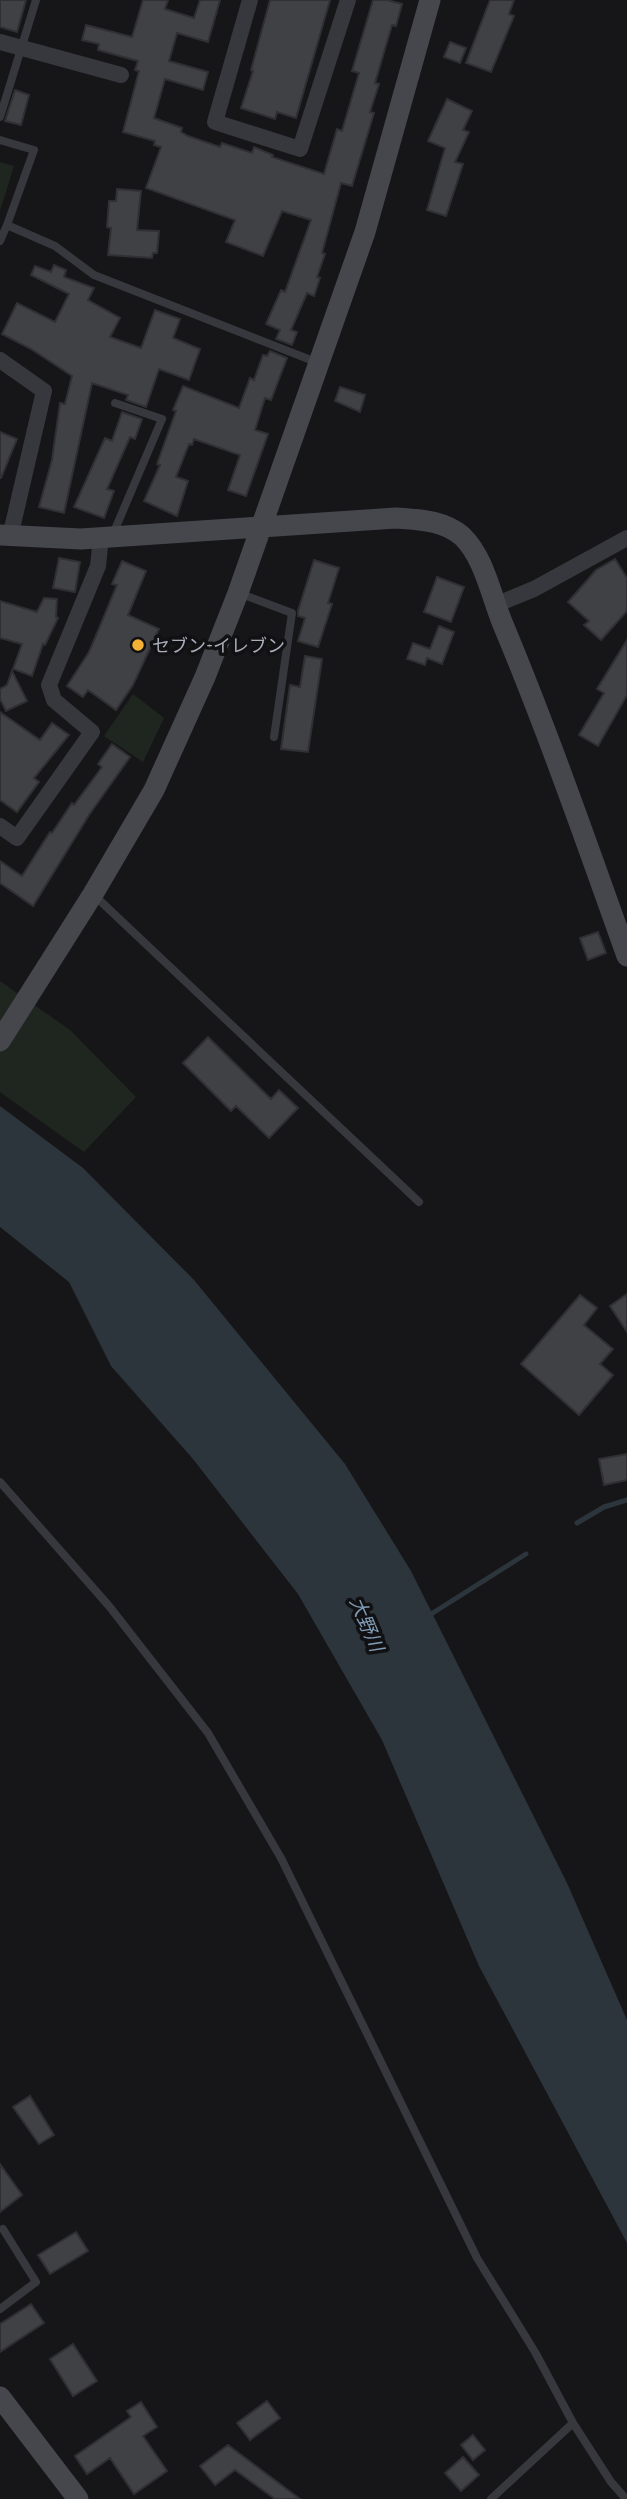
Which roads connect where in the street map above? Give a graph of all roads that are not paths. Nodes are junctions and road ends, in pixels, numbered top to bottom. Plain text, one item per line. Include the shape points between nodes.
1 (36, 0) edge
2 (250, 0) edge
3 (348, 0) edge
4 (430, 0) edge
5 (0, 41) edge
6 (21, 47) junction
7 (121, 75) dead end
8 (0, 117) edge
9 (0, 140) edge
10 (7, 225) junction
11 (0, 242) edge
12 (0, 360) edge
13 (319, 363) junction
14 (115, 402) dead end
15 (260, 528) junction
16 (5, 536) edge
17 (106, 537) junction
18 (627, 538) edge
19 (238, 593) junction
20 (495, 605) junction
21 (274, 737) dead end
22 (0, 826) edge
23 (93, 894) junction
24 (627, 956) edge
25 (0, 1041) edge
26 (419, 1202) dead end
27 (0, 1482) edge
28 (3, 2230) dead end
29 (0, 2309) edge
30 (0, 2396) edge
31 (573, 2423) junction
32 (78, 2499) edge
33 (491, 2499) edge
34 (626, 2499) edge

1 - 6 lane
2 - 3 street via 215,122 300,149
4 - 13 street via 365,232
5 - 6 street
6 - 7 street
6 - 8 lane
9 - 10 lane via 34,150
10 - 11 lane
10 - 13 lane via 55,246 94,275
12 - 16 street via 44,391
13 - 15 street
14 - 17 lane via 162,419
15 - 17 street
15 - 19 street
15 - 20 street via 397,518 431,521 449,527 472,548
16 - 17 street
17 - 22 street via 49,685 54,701 92,732 17,838
18 - 20 street
19 - 21 lane via 292,613
19 - 23 street via 183,730
20 - 24 street via 534,698
23 - 25 street
23 - 26 lane
27 - 31 lane via 109,1606 208,1733 281,1858 477,2258
28 - 29 lane via 36,2282
30 - 32 street
31 - 33 lane
31 - 34 lane

